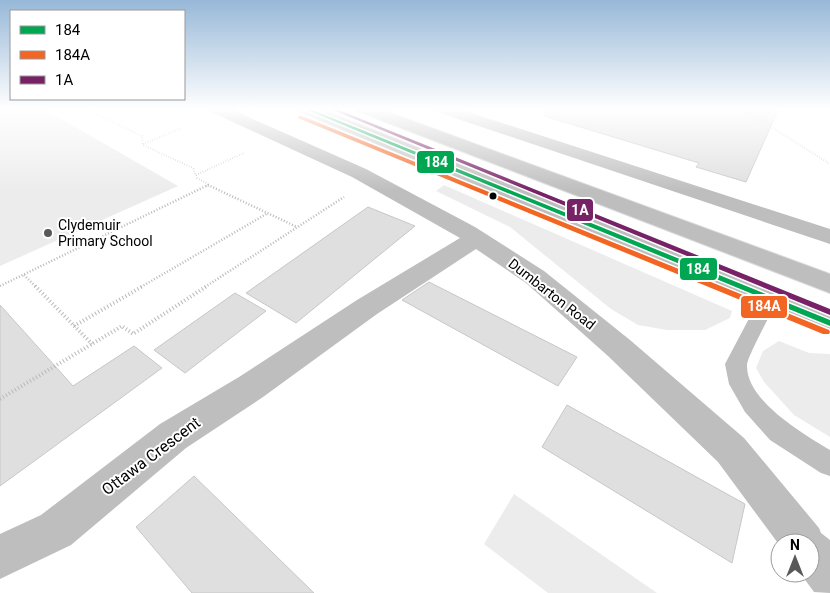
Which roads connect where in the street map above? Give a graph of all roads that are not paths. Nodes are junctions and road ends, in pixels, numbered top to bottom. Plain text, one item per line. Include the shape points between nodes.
1 (276, 136) edge
2 (371, 136) edge
3 (436, 136) edge
4 (523, 136) edge
5 (478, 238) junction
6 (830, 238) edge
7 (830, 284) edge
8 (769, 299) junction
9 (830, 323) edge
10 (830, 464) edge
11 (796, 533) edge
12 (0, 557) edge
13 (820, 563) edge
14 (830, 576) edge

1 - 5 street, Dumbarton Road via 372,179
2 - 8 street
3 - 7 street
4 - 6 street
5 - 11 street, Dumbarton Road via 535,277 731,450
5 - 12 street, Ottawa Crescent via 367,306 251,387 173,436 56,530
8 - 9 street
8 - 10 lane via 736,364 740,384 753,405 779,432
13 - 14 street

